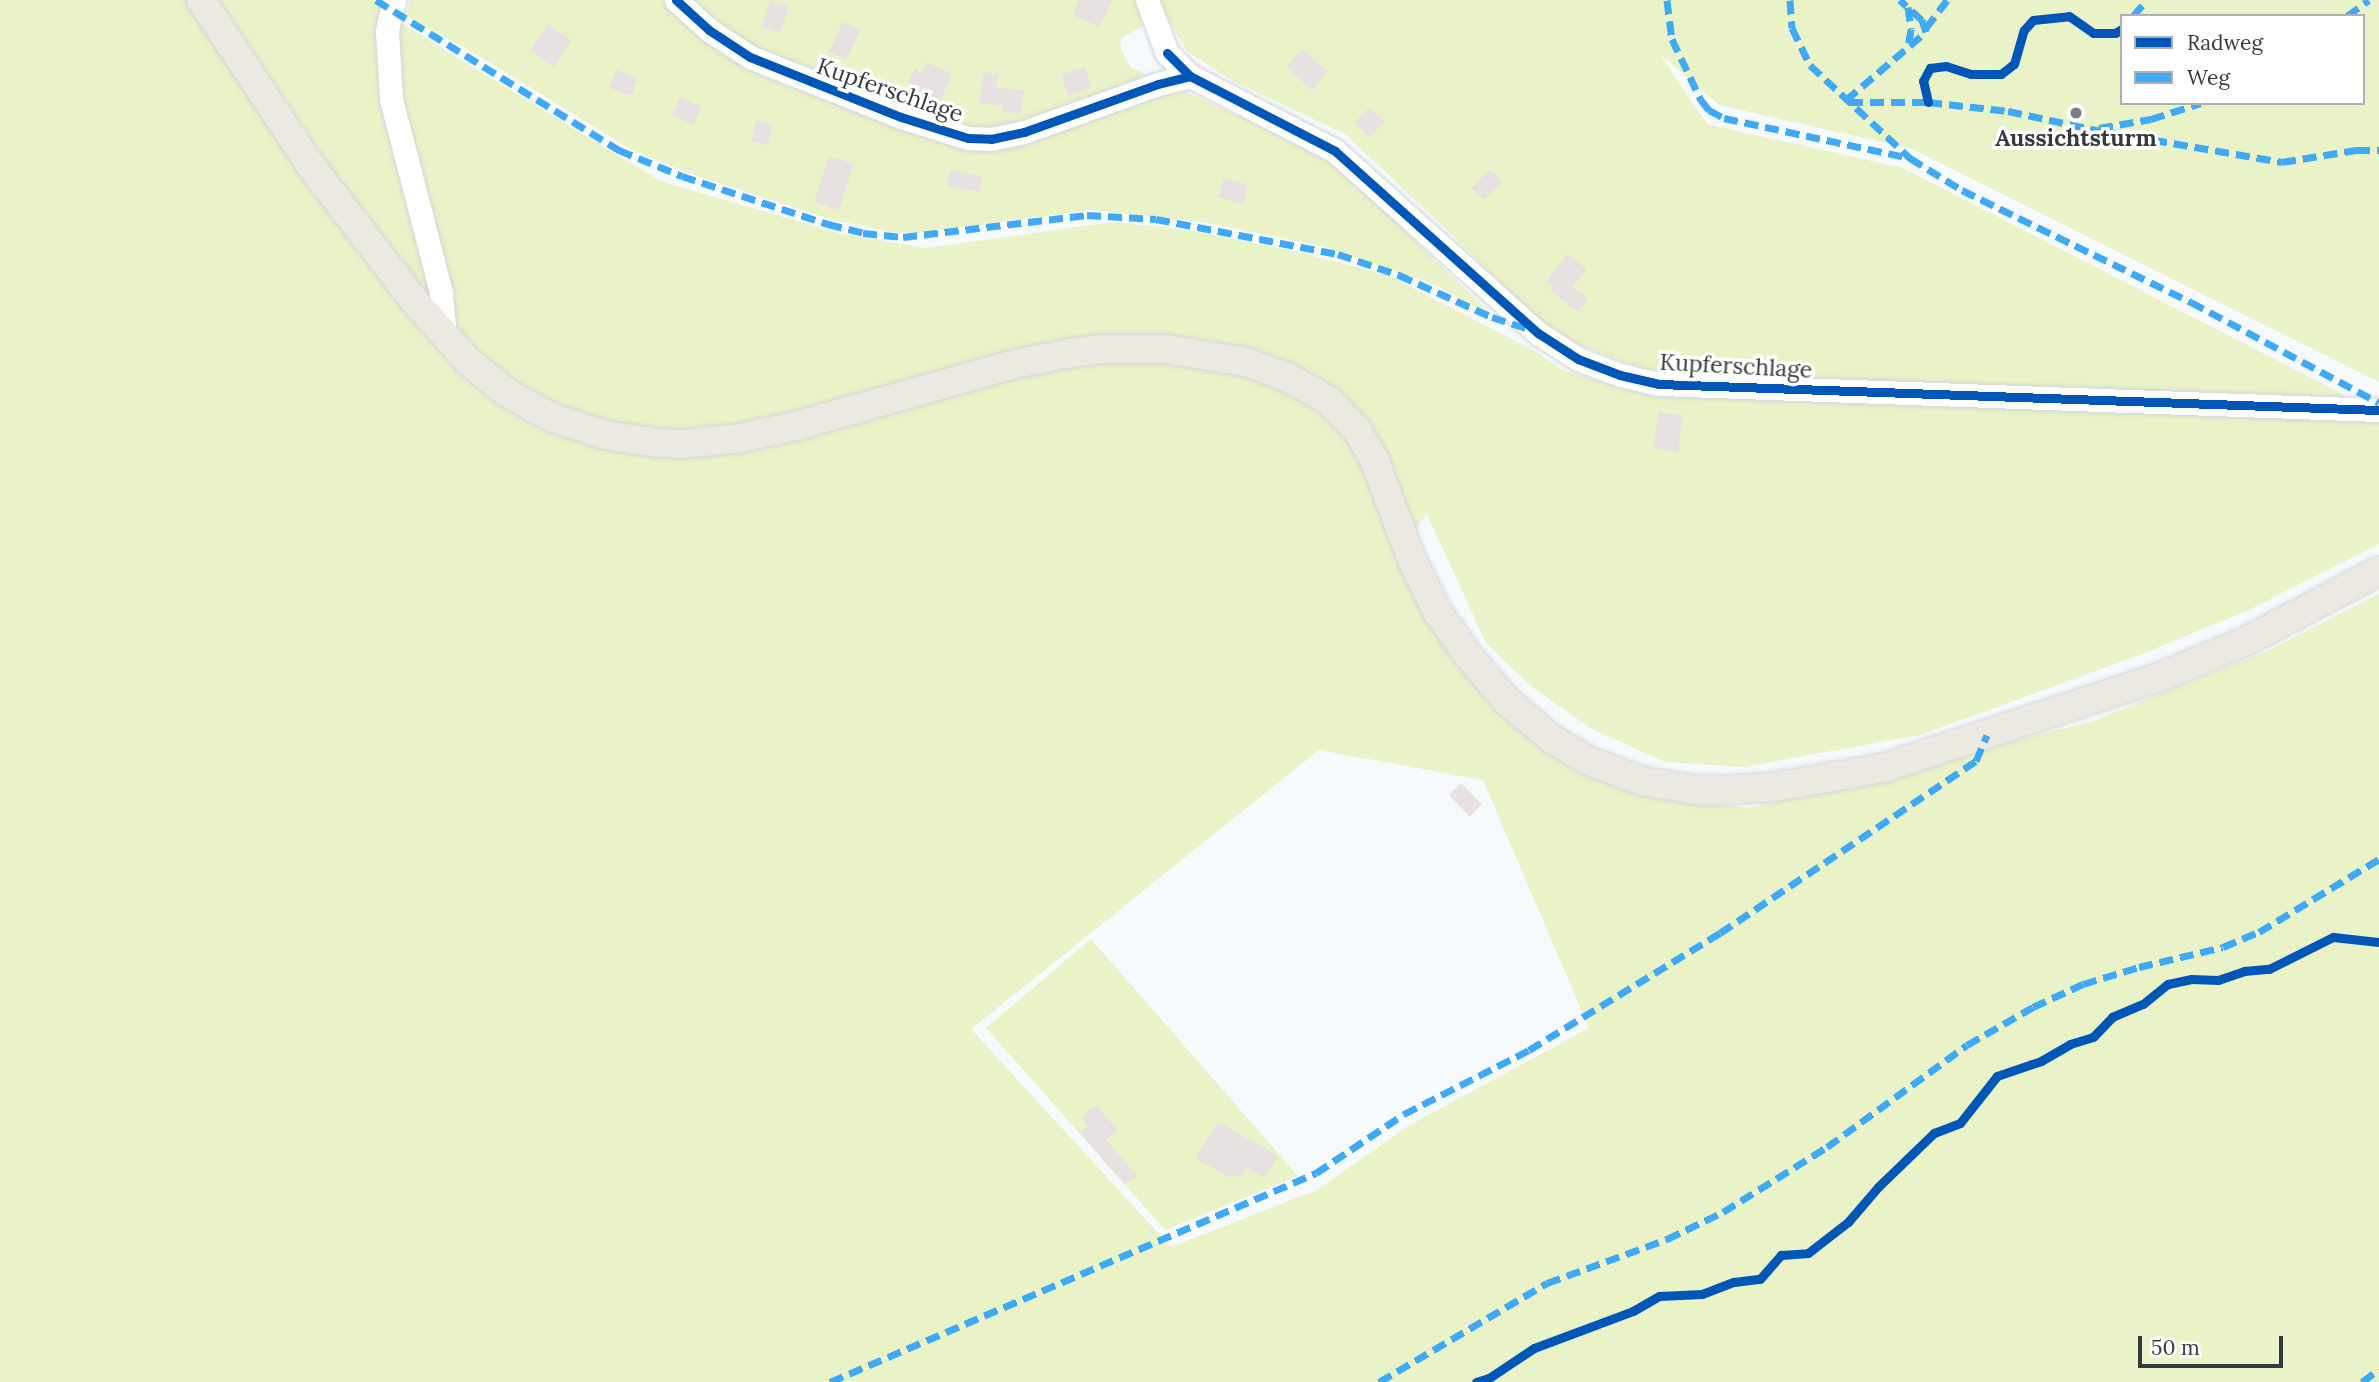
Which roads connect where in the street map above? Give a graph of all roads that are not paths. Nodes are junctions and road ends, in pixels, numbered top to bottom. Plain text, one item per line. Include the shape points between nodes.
1 (201, 0) edge
2 (394, 0) edge
3 (676, 0) edge
4 (1147, 0) edge
5 (1190, 76) junction
6 (445, 337) junction
7 (2379, 410) edge
8 (2379, 570) edge

1 - 6 main road via 311,166
2 - 6 street via 387,30 391,99 441,293
3 - 5 street, Kupferschlage via 709,30 750,57 901,117 968,138 1024,132
4 - 5 street, Kupferschlage via 1167,53
5 - 7 street, Kupferschlage via 1335,150 1538,332 1578,359 1620,375 1659,384
6 - 8 main road via 506,392 556,419 606,435 657,443 753,435 1015,364 1101,349 1185,351 1265,368 1328,400 1357,430 1374,459 1413,562 1438,613 1507,701 1552,739 1589,761 1642,781 1685,788 1727,790 1817,781 1883,768 2160,677 2246,640

